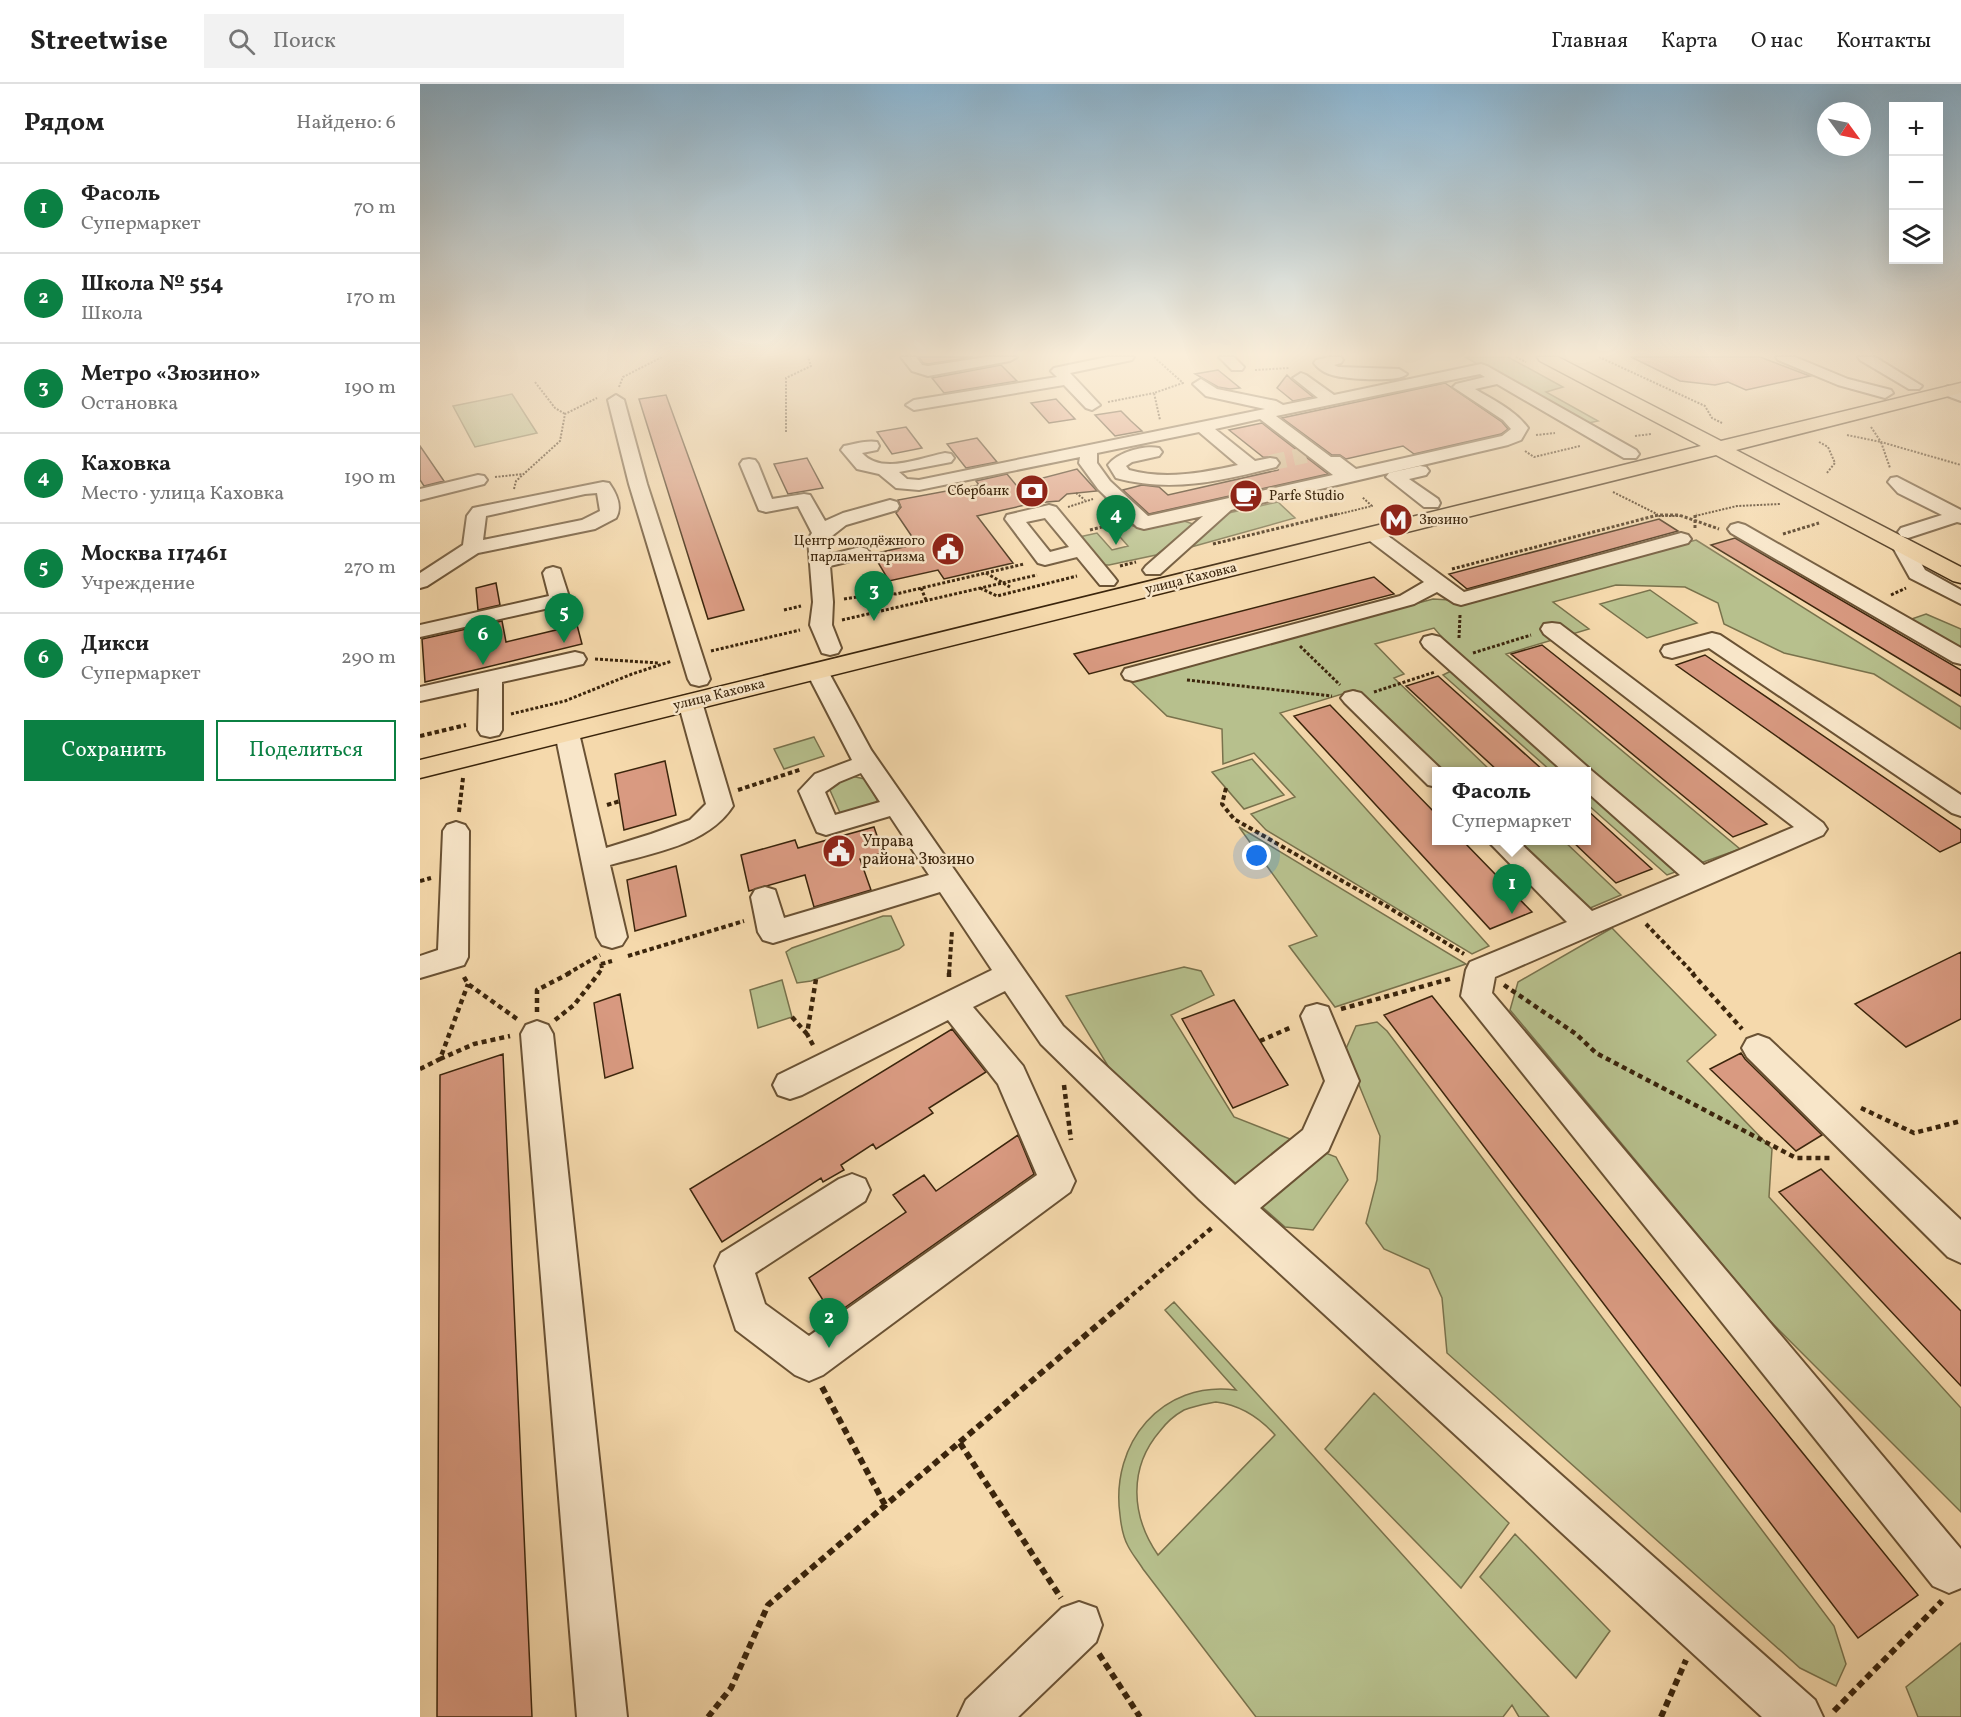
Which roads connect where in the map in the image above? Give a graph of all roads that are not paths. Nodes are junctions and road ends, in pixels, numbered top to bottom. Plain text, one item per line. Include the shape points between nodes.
1 (621, 433) edge
2 (1097, 433) edge
3 (1292, 433) edge
4 (1301, 433) edge
5 (1517, 433) edge
6 (1594, 433) edge
7 (1711, 433) edge
8 (1712, 433) edge
9 (1733, 433) edge
10 (1740, 433) edge
11 (1202, 434) junction
12 (1719, 437) junction
13 (871, 446) dead end
14 (1107, 446) junction
15 (1086, 451) junction
16 (1499, 452) dead end
17 (1630, 454) junction
18 (945, 458) dead end
19 (1270, 463) tunnel mouth
20 (749, 464) dead end
21 (1251, 467) junction
22 (885, 470) junction
23 (1395, 477) junction
24 (478, 480) road end
25 (1897, 482) road end
26 (420, 495) edge
27 (1299, 499) dead end
28 (1431, 503) junction
29 (890, 506) dead end
30 (1226, 506) junction
31 (1958, 516) edge
32 (1738, 529) dead end
33 (821, 532) junction
34 (1372, 534) junction
35 (1904, 538) junction
36 (1682, 539) dead end
37 (472, 548) junction
38 (1080, 550) junction
39 (860, 553) dead end
40 (1961, 559) edge
41 (820, 563) junction
42 (1153, 570) junction
43 (553, 573) dead end
44 (1102, 576) junction
45 (1961, 576) edge
46 (1430, 578) junction
47 (420, 582) edge
48 (1961, 598) edge
49 (1552, 629) road end
50 (420, 632) edge
51 (1432, 642) dead end
52 (823, 648) junction
53 (1672, 651) dead end
54 (1961, 657) edge
55 (575, 658) dead end
56 (1133, 674) road end
57 (491, 678) junction
58 (693, 679) junction
59 (420, 694) edge
60 (1353, 698) road end
61 (490, 725) junction
62 (567, 733) junction
63 (420, 747) edge
64 (868, 764) junction
65 (1575, 767) edge
66 (420, 769) edge
67 (1432, 774) edge
68 (1591, 782) edge
69 (896, 806) junction
70 (1961, 807) edge
71 (456, 831) road end
72 (1505, 845) edge
73 (596, 860) junction
74 (1701, 878) junction
75 (947, 880) junction
76 (767, 905) road end
77 (1587, 924) junction
78 (612, 952) road end
79 (420, 967) edge
80 (1011, 974) junction
81 (952, 1003) junction
82 (1317, 1016) road end
83 (537, 1034) road end
84 (1758, 1048) road end
85 (790, 1085) dead end
86 (852, 1190) dead end
87 (1236, 1207) junction
88 (1961, 1245) edge
89 (1949, 1570) road end
90 (1079, 1625) road end
91 (602, 1717) edge
92 (983, 1717) edge
93 (1798, 1717) edge

1 - 58 lane
2 - 14 lane
3 - 30 lane via 1310,454 1347,477
4 - 5 lane via 1353,475 1505,442
6 - 17 lane
7 - 12 main road
8 - 12 main road
9 - 12 main road, улица Каховка
10 - 12 main road, улица Каховка
11 - 14 lane via 1163,435
11 - 21 lane
11 - 21 lane via 1126,458 1117,465 1122,474 1134,478 1181,481
12 - 17 main road, улица Каховка
12 - 34 main road, улица Каховка
12 - 35 main road
13 - 22 lane via 850,450 862,465
14 - 15 lane
15 - 22 lane via 919,485 902,484
15 - 30 lane via 1088,463 1104,485 1144,523
16 - 23 lane
17 - 28 main road, улица Каховка
18 - 22 lane
19 - 21 lane
20 - 33 lane via 766,506 804,499
23 - 27 lane
23 - 28 lane
24 - 26 lane
25 - 31 lane
28 - 42 main road, улица Каховка
29 - 33 lane via 856,514
30 - 42 lane
31 - 35 lane
32 - 54 lane
33 - 41 lane
34 - 46 lane
34 - 52 main road, улица Каховка
35 - 40 main road
35 - 45 main road
35 - 48 lane via 1917,574
36 - 46 lane via 1461,599
37 - 37 lane via 476,516 489,508 603,487 610,504 609,514 588,525
37 - 47 lane
38 - 38 lane via 1049,511 1014,519 1045,559
38 - 44 lane
39 - 41 lane
41 - 52 lane
42 - 44 main road, улица Каховка
43 - 50 lane via 560,600
44 - 52 main road, улица Каховка
46 - 56 lane via 1407,600
49 - 74 lane via 1814,830
51 - 65 lane
52 - 58 main road, улица Каховка
52 - 64 lane
53 - 70 lane via 1712,640
55 - 57 lane
57 - 59 lane
57 - 61 lane
58 - 61 main road, улица Каховка
58 - 62 main road, улица Каховка
58 - 73 lane via 720,806 699,826
60 - 67 lane
61 - 63 main road, улица Каховка
62 - 66 main road, улица Каховка
62 - 73 lane
64 - 69 lane
64 - 69 lane via 835,773 812,791 826,826
68 - 74 lane
69 - 75 lane
71 - 79 lane via 453,957
72 - 77 lane
73 - 78 lane
74 - 77 lane
75 - 76 lane via 773,932
75 - 80 lane
77 - 89 lane via 1481,970 1476,996
80 - 81 lane
80 - 87 lane via 1052,1035
81 - 85 lane
81 - 86 lane via 1011,1076 1057,1181 809,1361 750,1316 734,1266
82 - 87 lane via 1342,1081 1316,1140
83 - 91 lane
84 - 88 lane
87 - 93 lane
90 - 92 lane

